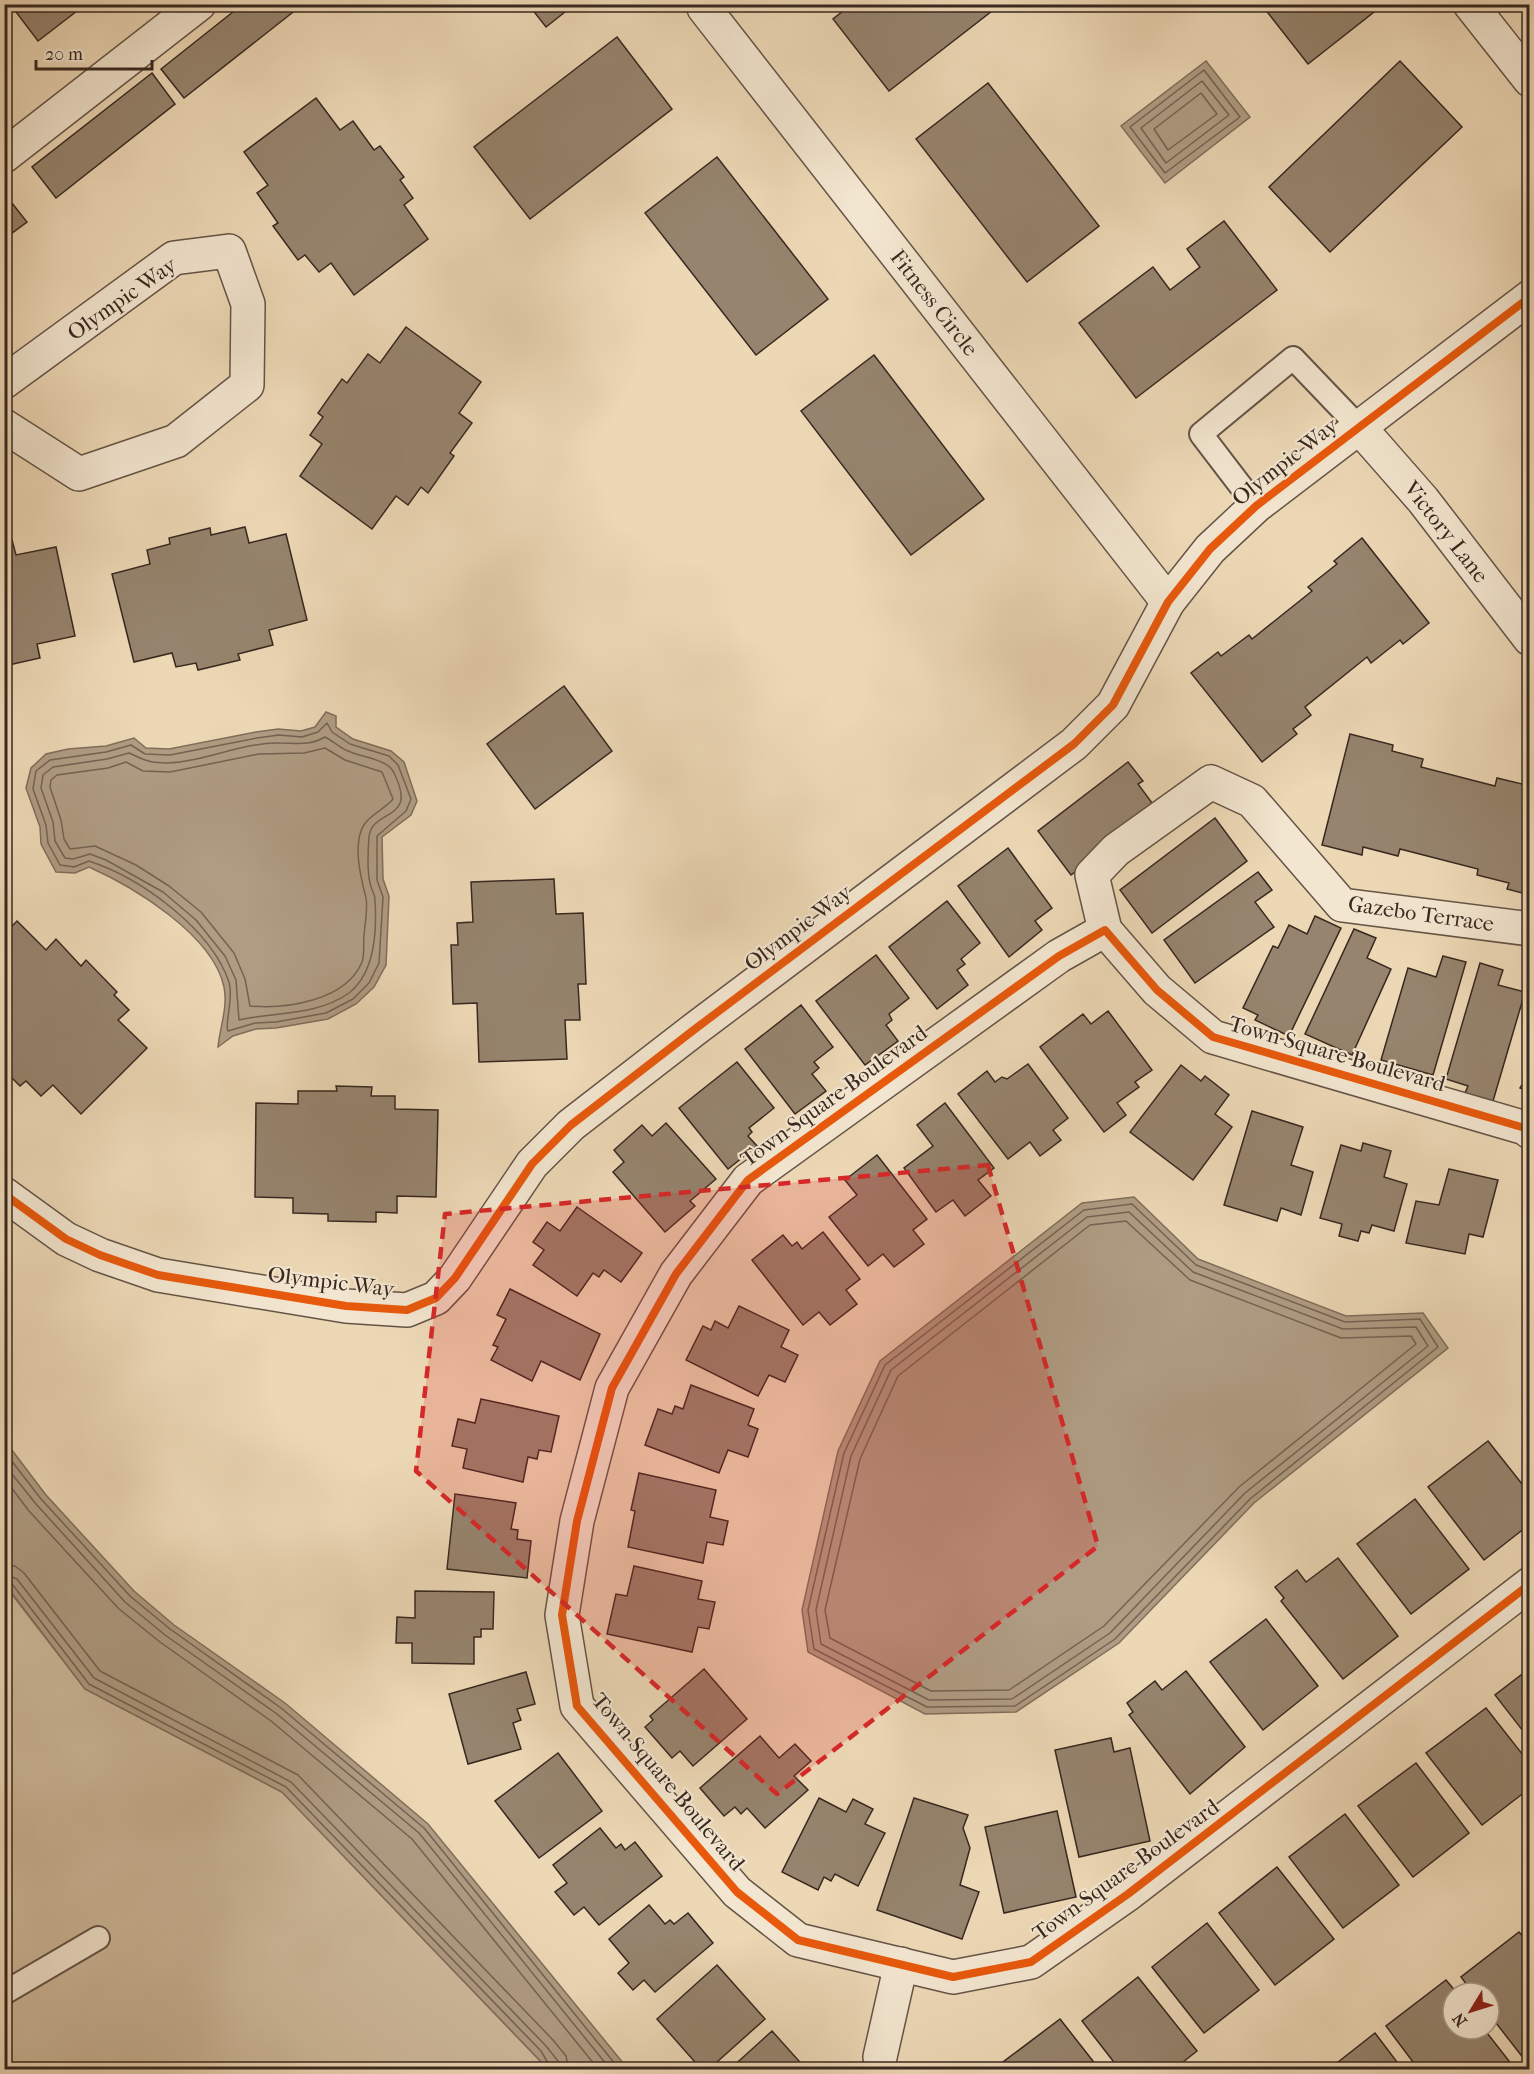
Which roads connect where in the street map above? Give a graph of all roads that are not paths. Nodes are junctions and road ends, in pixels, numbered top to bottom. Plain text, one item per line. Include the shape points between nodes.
1 (199, 4) edge
2 (708, 4) edge
3 (1470, 4) edge
4 (1530, 80) edge
5 (7, 150) edge
6 (1530, 297) edge
7 (4, 382) edge
8 (4, 426) edge
9 (1359, 427) junction
10 (1256, 506) junction
11 (1168, 602) junction
12 (1530, 639) edge
13 (1530, 929) edge
14 (1105, 930) junction
15 (1530, 1132) edge
16 (4, 1194) edge
17 (1530, 1584) edge
18 (98, 1938) dead end
19 (901, 1964) junction
20 (4, 1993) edge
21 (880, 2057) dead end

1 - 5 street
2 - 11 street, Fitness Circle via 704,8
3 - 4 street
6 - 9 street, Olympic Way
7 - 8 street, Olympic Way via 174,258 229,251 248,304 247,385 176,441 79,474
9 - 10 street, Olympic Way
9 - 10 lane via 1293,358 1201,434
9 - 12 street, Victory Lane via 1423,500
10 - 11 street, Olympic Way via 1210,549
11 - 16 street, Olympic Way via 1113,705 1074,744 571,1125 532,1164 455,1278 436,1298 407,1310 346,1306 158,1275 66,1239
13 - 14 street, Gazebo Terrace via 1342,905 1252,801 1211,782 1116,850 1092,875
14 - 15 street, Town Square Boulevard via 1157,990 1213,1037
14 - 19 street, Town Square Boulevard via 1059,956 748,1180 676,1274 612,1388 577,1521 562,1615 577,1706 737,1892 798,1940
17 - 19 street, Town Square Boulevard via 1128,1894 1031,1962 953,1977
18 - 20 lane
19 - 21 street

